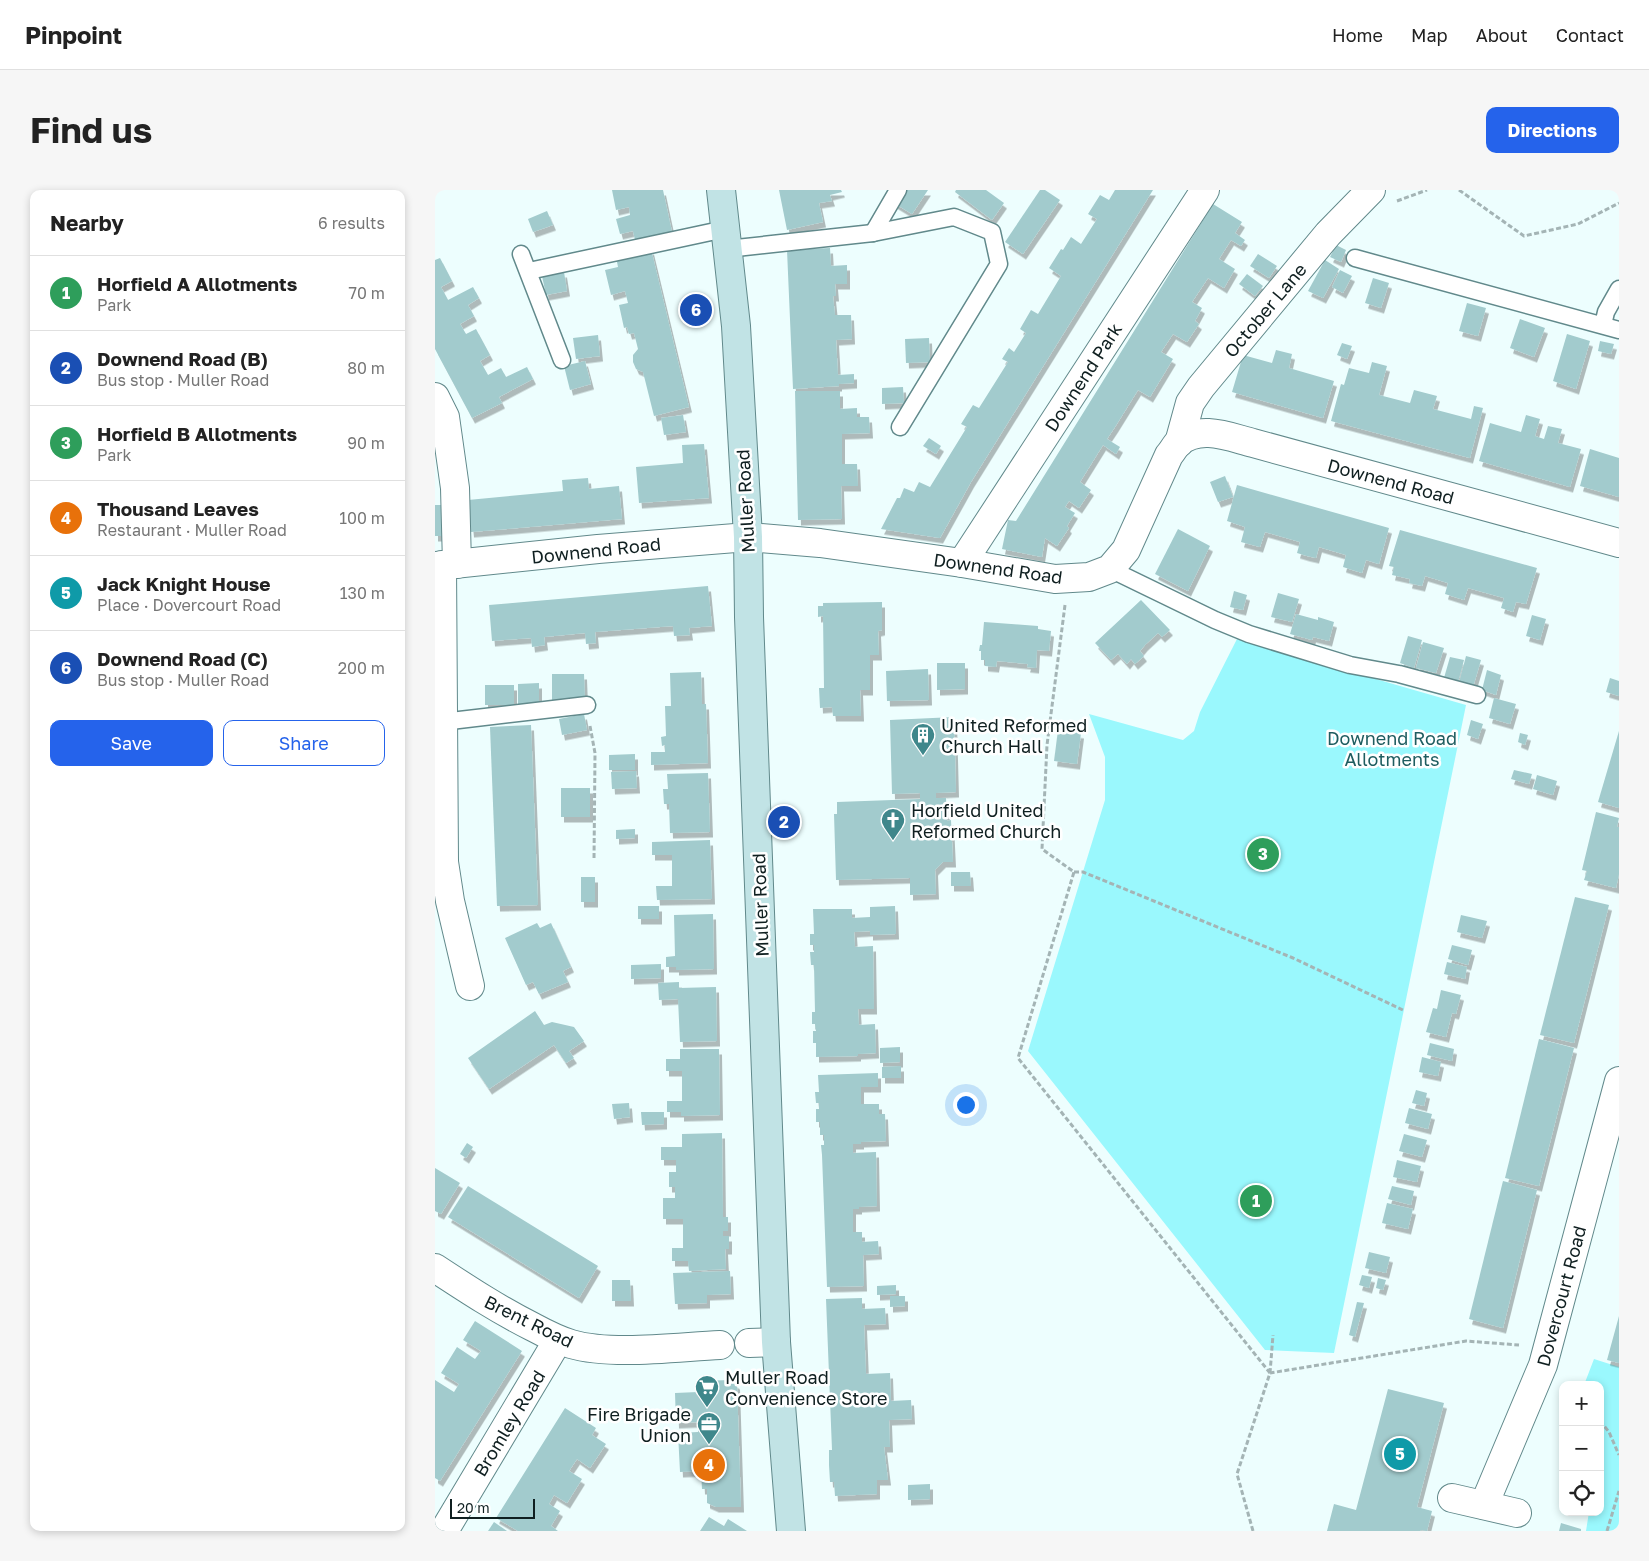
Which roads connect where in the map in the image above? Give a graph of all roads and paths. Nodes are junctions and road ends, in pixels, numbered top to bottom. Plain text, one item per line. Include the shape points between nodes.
1 (721, 190) edge
2 (898, 190) edge
3 (1205, 190) edge
4 (1371, 190) edge
5 (1459, 190) edge
6 (1619, 202) edge
7 (873, 233) junction
8 (726, 239) junction
9 (521, 254) dead end
10 (1355, 258) dead end
11 (529, 271) junction
12 (1616, 294) edge
13 (1611, 328) edge
14 (562, 360) dead end
15 (435, 397) edge
16 (900, 426) dead end
17 (1179, 443) junction
18 (748, 537) junction
19 (1619, 543) edge
20 (962, 563) junction
21 (445, 565) edge
22 (1110, 569) junction
23 (1069, 579) junction
24 (1477, 695) dead end
25 (587, 706) joint
26 (442, 722) junction
27 (594, 860) dead end
28 (1074, 872) junction
29 (471, 986) dead end
30 (1405, 1011) dead end
31 (1619, 1081) edge
32 (435, 1268) edge
33 (1273, 1335) dead end
34 (559, 1340) junction
35 (720, 1344) dead end
36 (1548, 1347) junction
37 (1270, 1374) junction
38 (1604, 1426) edge
39 (1619, 1455) edge
40 (1619, 1491) edge
41 (1451, 1498) dead end
42 (1483, 1505) junction
43 (1517, 1513) dead end
44 (444, 1531) edge
45 (791, 1531) edge
46 (1253, 1531) edge
47 (1607, 1531) edge

1 - 8 main road, Muller Road
2 - 7 lane
3 - 20 street, Downend Park
4 - 17 street, October Lane via 1328,234 1201,387 1190,403
5 - 6 path via 1524,236 1578,224
7 - 8 lane
7 - 16 lane via 954,217 991,232 999,264
8 - 11 lane
8 - 18 main road, Muller Road via 736,326
9 - 11 lane
10 - 13 lane
11 - 14 lane
12 - 13 lane via 1606,312
15 - 21 street via 445,417 455,488
17 - 19 street, Downend Road via 1197,433 1210,433
17 - 22 street via 1169,456 1126,550
18 - 20 street, Downend Road via 820,543
18 - 21 street, Downend Road
18 - 45 main road, Muller Road via 763,1342
20 - 23 street, Downend Road via 1026,576
21 - 26 street
22 - 23 street, Downend Road via 1089,577
22 - 24 lane via 1249,634 1350,665 1399,674
23 - 28 path via 1047,745 1043,849
25 - 26 lane
25 - 27 path via 595,753
26 - 29 street via 446,882
28 - 30 path via 1083,872 1293,958
28 - 37 path via 1018,1058
31 - 36 street, Dovercourt Road
32 - 34 street, Brent Road via 505,1314
33 - 37 path
34 - 35 street, Brent Road via 607,1349
34 - 44 street, Bromley Road
36 - 37 path via 1466,1341
36 - 42 street, Dovercourt Road
37 - 46 path via 1237,1474
38 - 39 path
40 - 47 path
41 - 42 street
42 - 43 street

